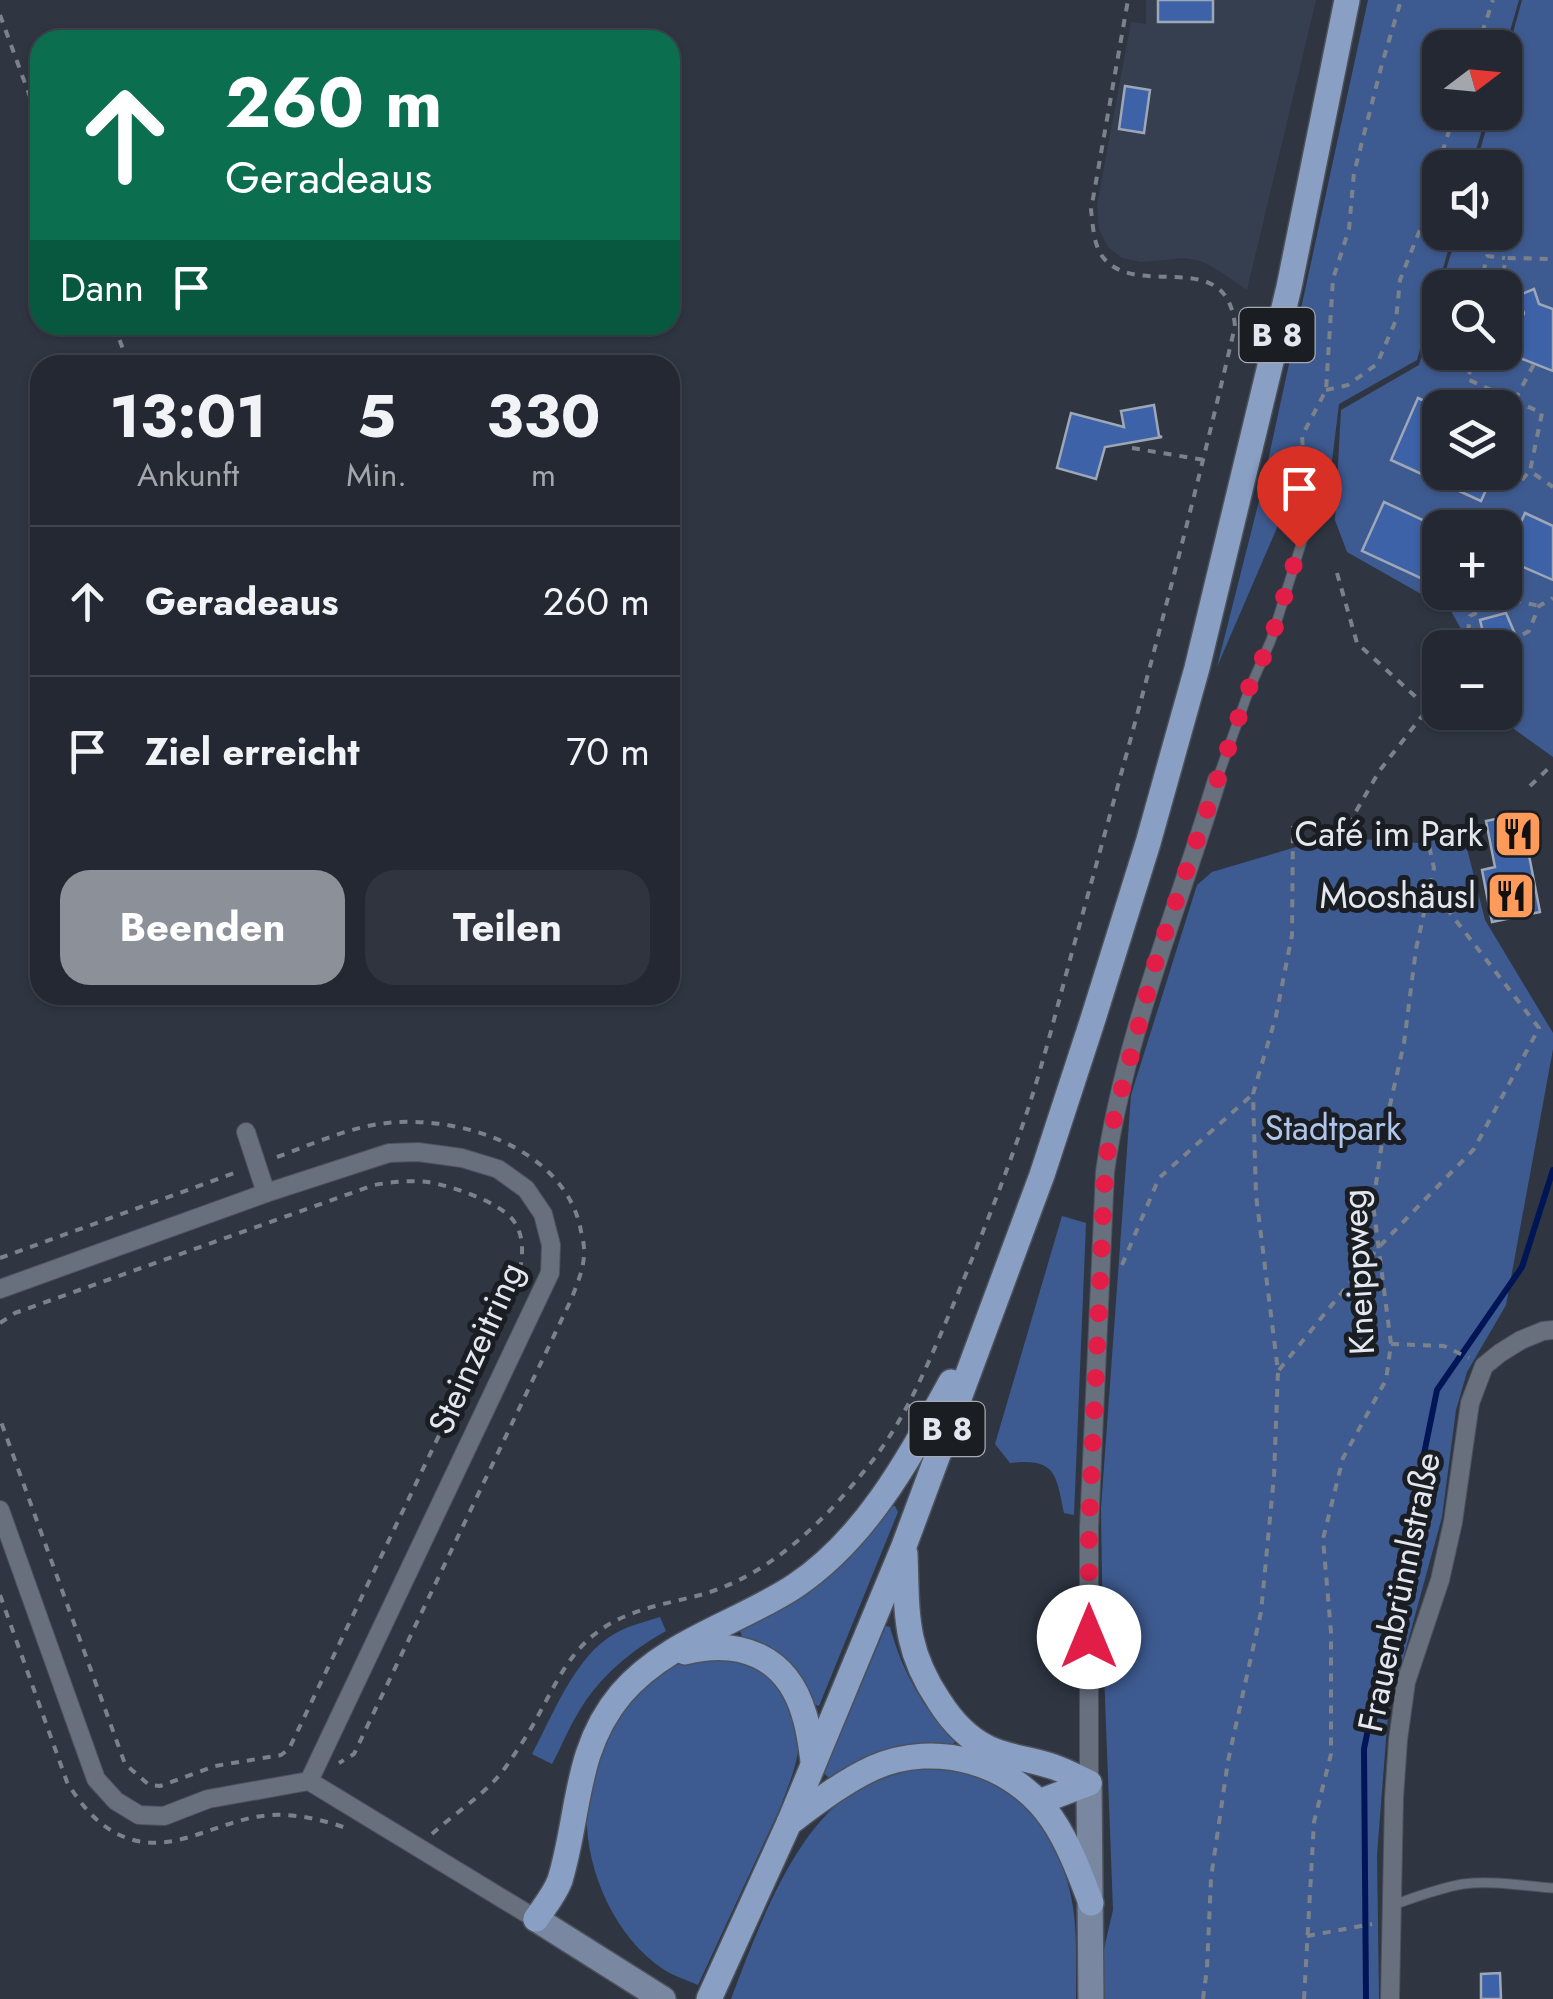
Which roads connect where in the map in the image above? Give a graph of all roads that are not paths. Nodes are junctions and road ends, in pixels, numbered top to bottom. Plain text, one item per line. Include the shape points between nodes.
1 (1346, 0) edge
2 (1319, 487) road end
3 (1217, 780) joint
4 (246, 1132) dead end
5 (266, 1193) junction
6 (0, 1289) edge
7 (990, 1312) junction
8 (1553, 1330) edge
9 (0, 1510) edge
10 (904, 1546) junction
11 (666, 1657) junction
12 (814, 1763) junction
13 (310, 1781) junction
14 (1089, 1783) junction
15 (1039, 1802) junction
16 (789, 1823) junction
17 (1553, 1888) edge
18 (1091, 1903) junction
19 (1393, 1905) junction
20 (536, 1919) junction
21 (710, 1996) edge
22 (663, 1999) edge
23 (1091, 1999) edge
24 (1390, 1999) edge

1 - 7 main road, B 8 via 1288,287 1197,668 1093,1018
2 - 3 lane
3 - 14 street via 1157,957 1105,1172 1089,1528
4 - 5 street
5 - 6 street, Steinzeitring
5 - 13 street, Steinzeitring via 389,1153 462,1158 498,1169 526,1189 543,1214 551,1245 550,1273
7 - 10 main road, B 8
7 - 11 main road via 902,1471 848,1540 794,1587
8 - 19 street, Frauenbrünnlstraße via 1521,1340 1484,1366 1470,1404 1449,1542 1406,1682 1394,1798
9 - 13 street via 96,1779 116,1801 139,1815 164,1816 208,1799
10 - 12 main road, B 8
10 - 14 main road via 918,1666 950,1717 985,1746
11 - 12 main road via 720,1646 771,1663 802,1706
11 - 20 main road via 620,1695 591,1740 559,1883
12 - 16 main road, B 8
13 - 20 street
14 - 15 main road
14 - 18 street
15 - 16 main road via 1002,1775 934,1754 877,1766
15 - 18 main road
16 - 21 main road, B 8
17 - 19 lane via 1462,1884
18 - 23 street
19 - 24 street, Frauenbrünnlstraße
20 - 22 street

